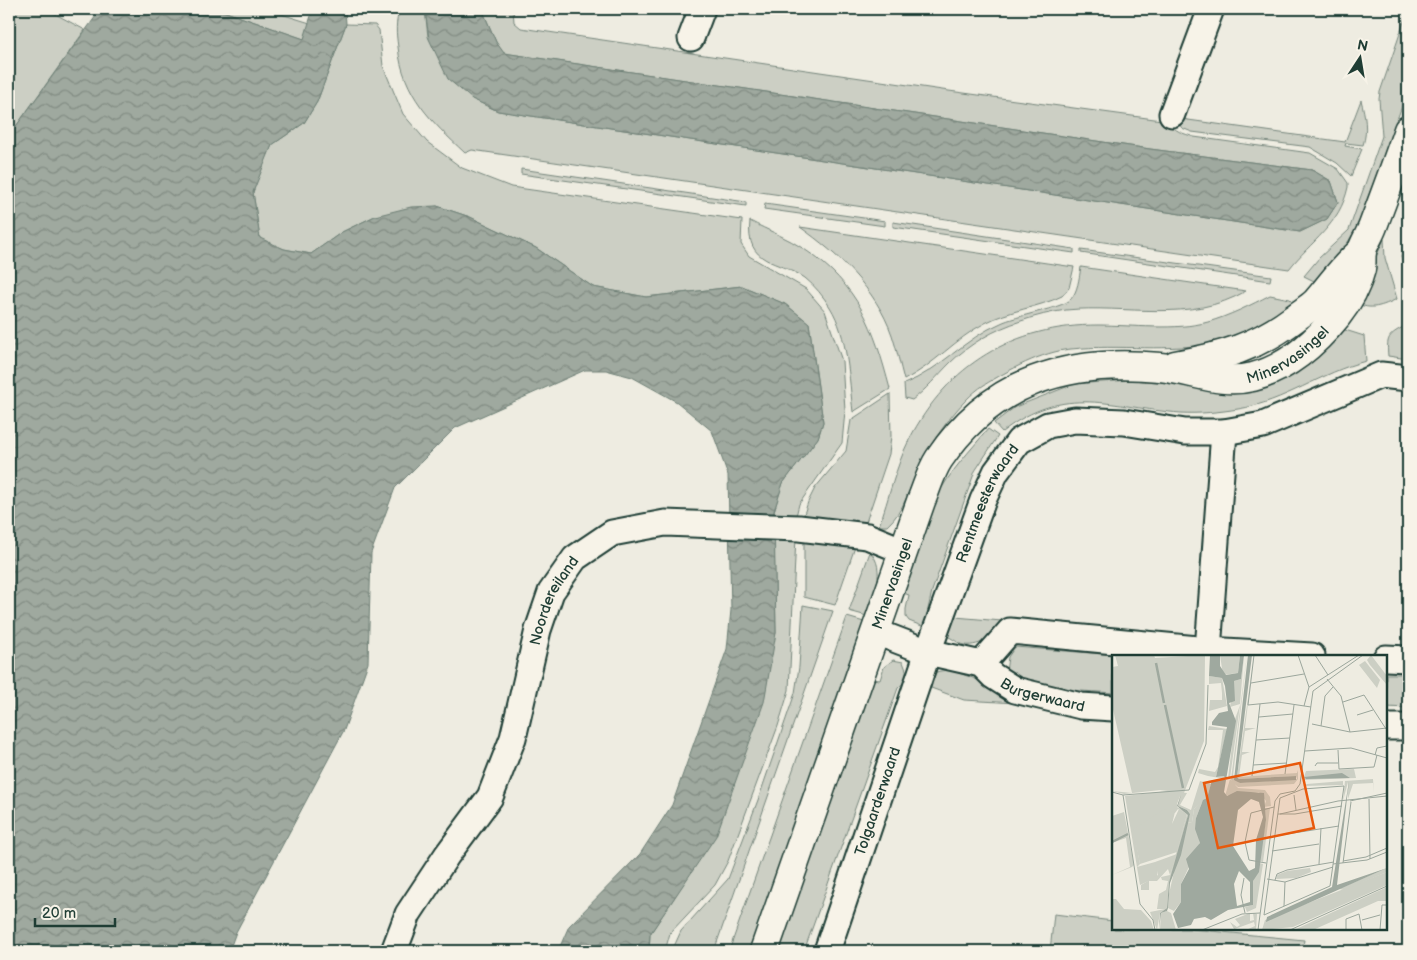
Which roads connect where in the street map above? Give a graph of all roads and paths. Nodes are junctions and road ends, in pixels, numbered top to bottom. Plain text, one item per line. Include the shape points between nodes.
1 (702, 9) edge
2 (1212, 9) edge
3 (691, 38) dead end
4 (1172, 114) dead end
5 (1408, 130) edge
6 (1408, 378) edge
7 (1224, 432) junction
8 (904, 551) junction
9 (876, 632) junction
10 (1208, 650) junction
11 (928, 652) junction
12 (1295, 655) edge
13 (1387, 658) edge
14 (1408, 659) edge
15 (981, 664) junction
16 (1112, 708) edge
17 (1387, 727) edge
18 (1408, 727) edge
19 (394, 951) edge
20 (764, 951) edge
21 (827, 951) edge
22 (832, 951) edge

1 - 3 street
2 - 4 street
5 - 8 street, Minervasingel via 1362,251 1314,303 1272,335 1239,350 1161,367 1079,367 1042,377 984,407 938,460
6 - 7 street, Rentmeesterwaard via 1381,375 1263,425
7 - 10 street
7 - 11 street, Rentmeesterwaard via 1185,432 1124,422 1075,420 1048,424 1019,441 996,472 983,500
8 - 9 street, Minervasingel
8 - 19 street, Noordereiland via 867,536 784,527 665,523 612,533 575,558 551,592 538,630 513,738 490,797 408,914
9 - 11 street, Burgerwaard
9 - 20 street, Minervasingel
10 - 12 street
10 - 15 street via 1010,631
11 - 15 street, Burgerwaard
11 - 21 street, Tolgaarderwaard
13 - 14 street
15 - 16 street, Burgerwaard via 992,676 1015,690 1081,706
17 - 18 street
21 - 22 street

